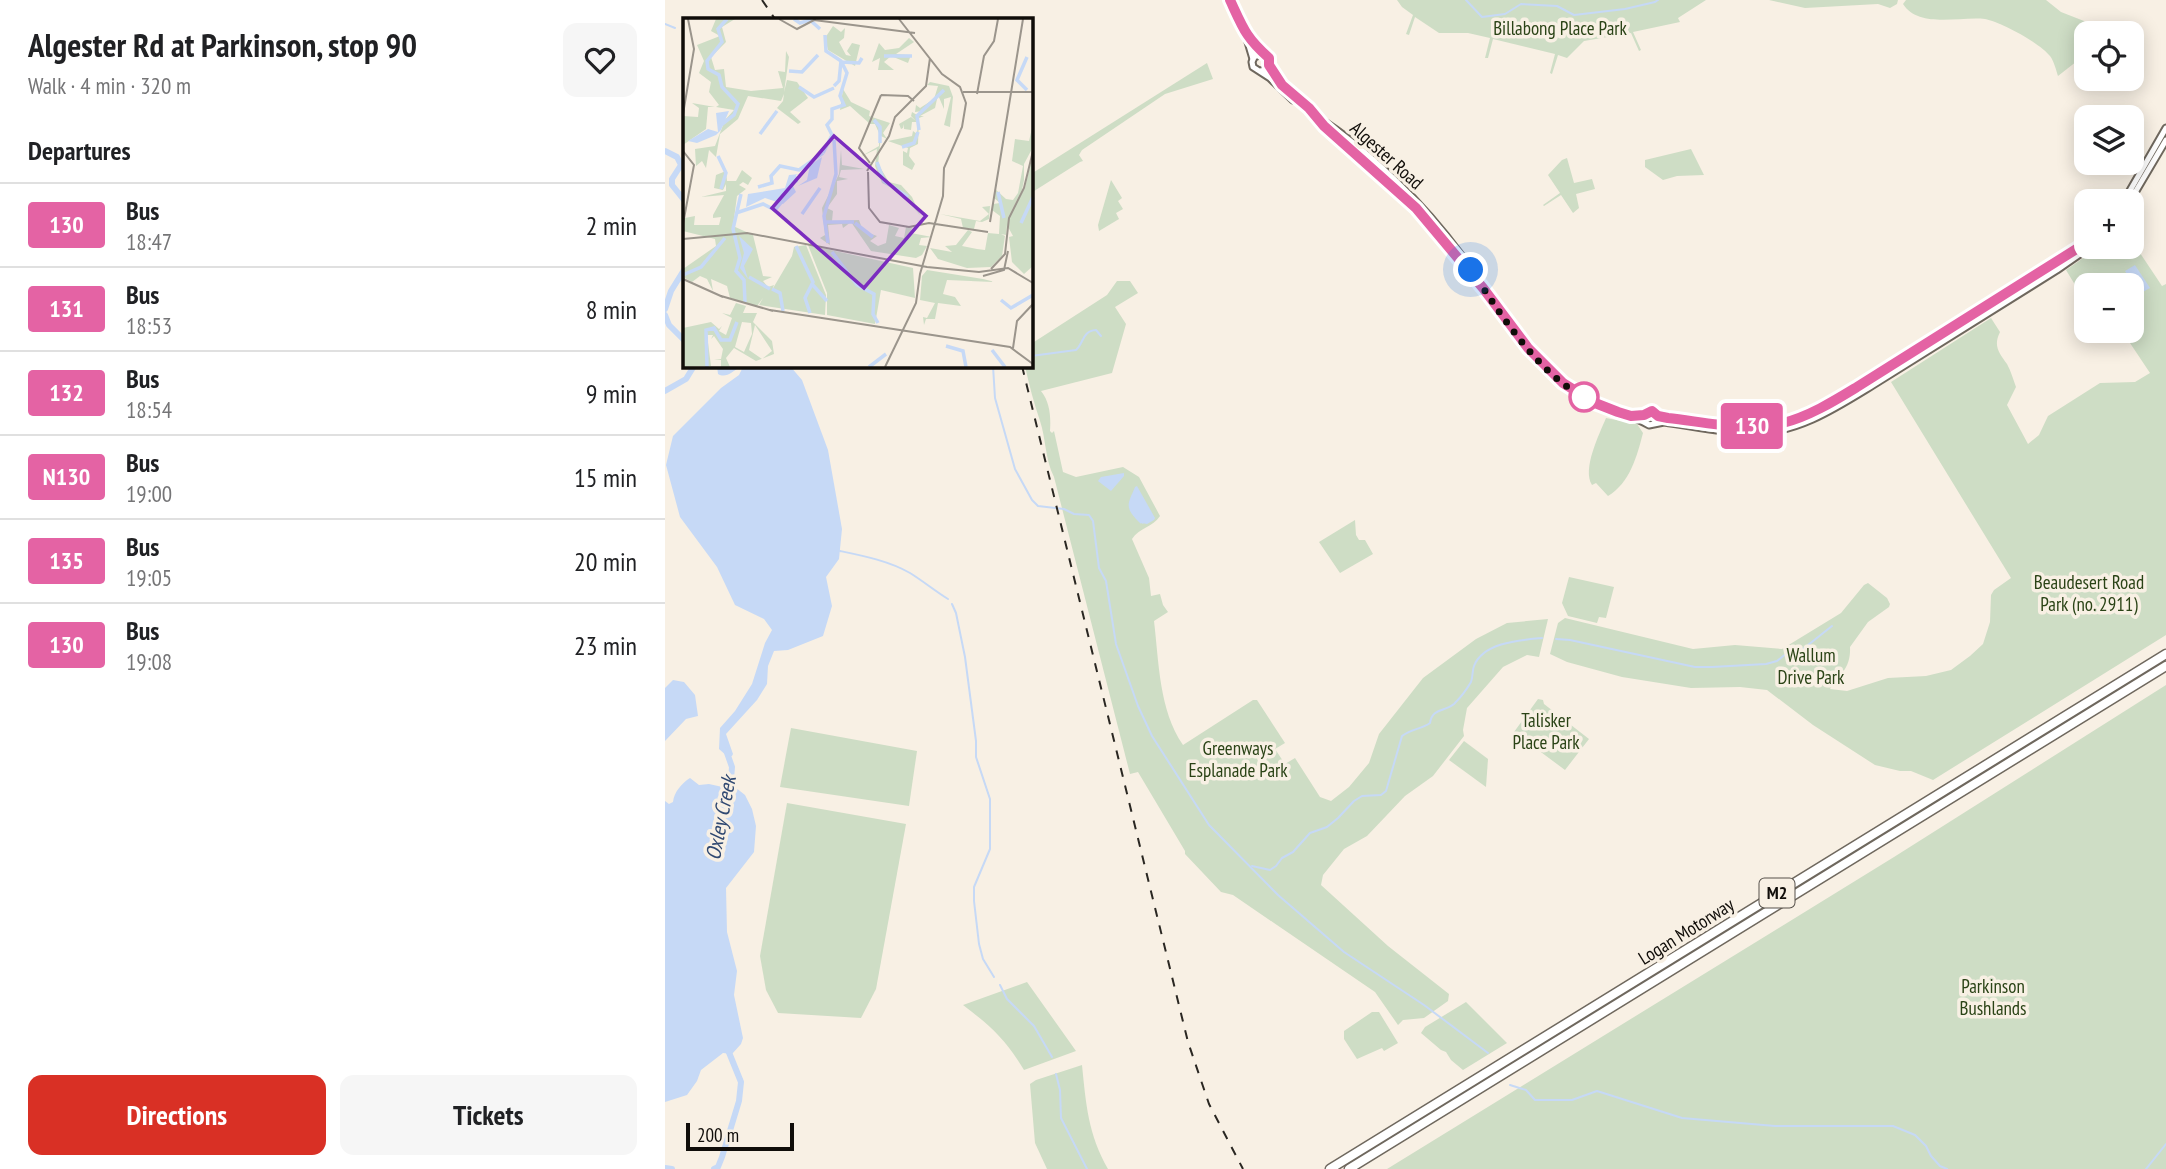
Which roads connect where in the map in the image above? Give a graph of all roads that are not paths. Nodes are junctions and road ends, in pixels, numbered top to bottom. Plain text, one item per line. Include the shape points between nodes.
1 (1230, 0) edge
2 (1245, 32) junction
3 (1262, 54) junction
4 (1253, 59) junction
5 (1269, 65) junction
6 (1260, 71) junction
7 (1314, 115) junction
8 (2166, 128) edge
9 (2166, 140) edge
10 (2130, 189) edge
11 (2137, 189) edge
12 (2074, 252) edge
13 (2074, 256) edge
14 (2055, 267) junction
15 (1644, 418) junction
16 (1657, 419) junction
17 (2166, 654) edge
18 (2166, 669) edge
19 (1376, 1140) junction
20 (1392, 1143) junction
21 (1322, 1169) edge
22 (1330, 1169) edge
23 (1349, 1169) edge
24 (1361, 1169) edge

1 - 2 main road
2 - 3 main road
2 - 4 main road
3 - 4 main road
3 - 5 main road via 1269,58
4 - 6 main road via 1253,67
5 - 6 main road
5 - 7 main road, Algester Road
6 - 7 main road, Algester Road
7 - 15 main road, Algester Road via 1419,205 1528,348 1563,383 1595,403
8 - 10 main road
9 - 11 main road
12 - 14 main road
13 - 14 main road
14 - 16 main road via 1797,419 1753,426
15 - 16 main road via 1649,425
15 - 16 main road via 1652,411
17 - 19 highway, Logan Motorway / M2
18 - 20 highway, Logan Motorway / M2
19 - 21 highway
19 - 22 highway, Logan Motorway / M2
20 - 23 highway, Logan Motorway / M2
20 - 24 highway

